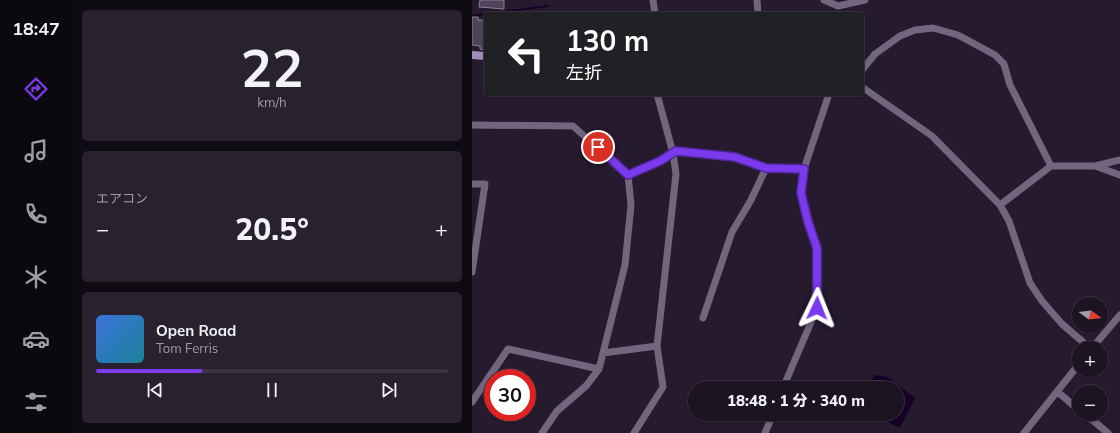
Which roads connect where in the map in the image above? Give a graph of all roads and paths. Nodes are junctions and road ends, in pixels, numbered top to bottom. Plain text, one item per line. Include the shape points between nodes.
1 (653, 0) edge
2 (757, 0) edge
3 (824, 0) edge
4 (865, 0) edge
5 (655, 12) edge
6 (758, 12) edge
7 (472, 55) edge
8 (484, 56) edge
9 (864, 68) edge
10 (864, 88) edge
11 (658, 96) edge
12 (828, 96) edge
13 (472, 125) edge
14 (672, 153) junction
15 (1120, 160) edge
16 (1051, 166) junction
17 (1095, 166) junction
18 (766, 168) junction
19 (804, 169) junction
20 (628, 175) junction
21 (1120, 175) edge
22 (472, 184) edge
23 (1000, 206) junction
24 (472, 272) edge
25 (1120, 315) edge
26 (703, 318) dead end
27 (1083, 341) edge
28 (1097, 341) edge
29 (657, 346) junction
30 (603, 354) junction
31 (599, 369) junction
32 (1072, 373) edge
33 (786, 381) edge
34 (1059, 390) junction
35 (472, 402) edge
36 (1072, 404) edge
37 (770, 421) edge
38 (1093, 421) edge
39 (542, 433) edge
40 (634, 433) edge
41 (765, 433) edge
42 (1024, 433) edge
43 (1108, 433) edge

1 - 5 street
2 - 6 street
3 - 4 street via 838,6
7 - 8 street
9 - 16 street via 875,54 900,36 915,30 933,28 958,35 995,55 1004,64 1010,85
10 - 23 street via 932,136
11 - 14 street
12 - 19 street
13 - 20 street via 573,126
14 - 18 street via 676,151 735,157
14 - 20 street
14 - 29 street via 676,179
15 - 17 street
16 - 17 street
16 - 23 street
17 - 21 street
18 - 19 street
18 - 26 street via 732,232
19 - 33 street via 801,193 817,248 817,308
20 - 30 street via 631,205 625,265
22 - 24 street via 485,184
23 - 27 street via 1010,221 1030,283 1058,320
25 - 28 street
29 - 30 street
29 - 40 street via 662,387
30 - 31 street
31 - 35 street via 508,349
31 - 39 street via 586,386 557,411
32 - 34 street
34 - 36 street via 1058,393
34 - 42 street
37 - 41 street
38 - 43 street

